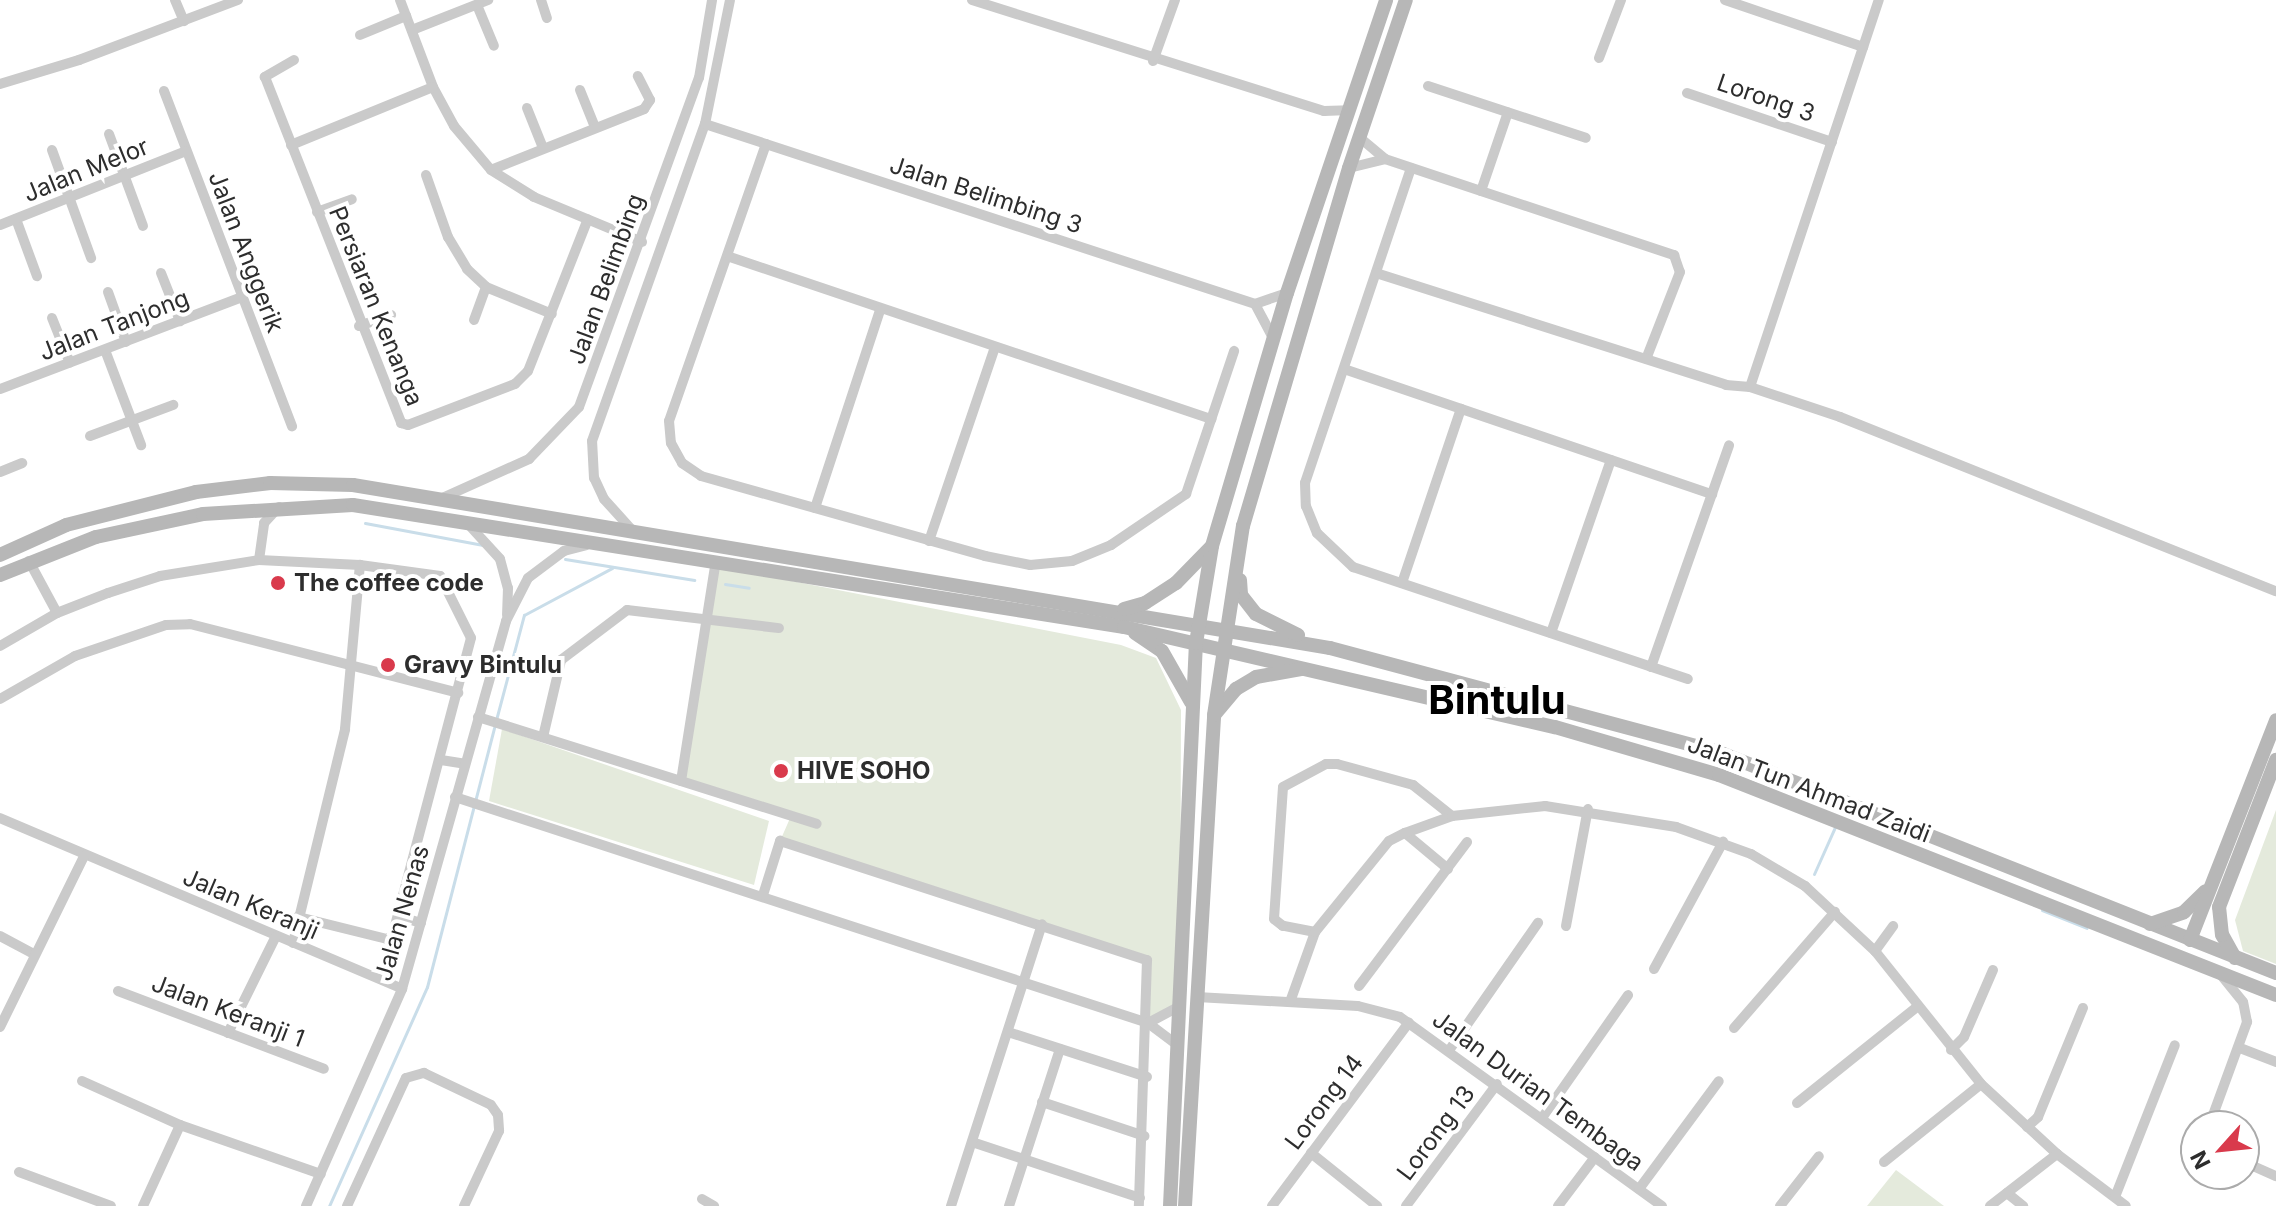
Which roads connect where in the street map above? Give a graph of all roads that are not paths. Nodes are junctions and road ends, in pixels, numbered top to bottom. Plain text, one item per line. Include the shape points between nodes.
1 (175, 0) edge
2 (238, 0) edge
3 (400, 0) edge
4 (488, 0) edge
5 (541, 0) edge
6 (712, 0) edge
7 (730, 0) edge
8 (972, 0) edge
9 (1175, 0) edge
10 (1386, 0) edge
11 (1406, 0) edge
12 (1725, 0) edge
13 (1879, 0) edge
14 (1617, 1) edge
15 (477, 5) junction
16 (406, 16) junction
17 (547, 18) dead end
18 (184, 21) junction
19 (412, 30) junction
20 (360, 35) dead end
21 (494, 46) dead end
22 (1863, 47) junction
23 (1599, 58) dead end
24 (294, 60) dead end
25 (1153, 61) junction
26 (638, 76) dead end
27 (0, 84) edge
28 (1428, 86) dead end
29 (433, 87) junction
30 (580, 90) dead end
31 (164, 91) dead end
32 (1687, 93) dead end
33 (527, 108) dead end
34 (1349, 110) junction
35 (1324, 111) junction
36 (1508, 112) junction
37 (705, 124) junction
38 (595, 127) junction
39 (1341, 133) junction
40 (109, 134) dead end
41 (1359, 137) junction
42 (1586, 138) dead end
43 (1832, 142) junction
44 (766, 144) junction
45 (291, 145) junction
46 (543, 148) junction
47 (52, 150) dead end
48 (186, 151) junction
49 (1385, 159) junction
50 (1349, 168) junction
51 (1411, 168) junction
52 (491, 170) junction
53 (426, 175) dead end
54 (125, 178) junction
55 (1481, 191) junction
56 (70, 199) junction
57 (352, 199) dead end
58 (317, 212) junction
59 (16, 219) junction
60 (588, 219) junction
61 (0, 225) edge
62 (143, 226) dead end
63 (642, 242) junction
64 (730, 257) junction
65 (91, 258) dead end
66 (161, 273) dead end
67 (1376, 273) junction
68 (37, 276) dead end
69 (486, 287) junction
70 (108, 292) dead end
71 (1287, 293) junction
72 (242, 297) junction
73 (1255, 304) junction
74 (880, 310) junction
75 (552, 314) junction
76 (391, 315) dead end
77 (52, 318) dead end
78 (474, 320) dead end
79 (180, 321) junction
80 (359, 326) junction
81 (1273, 338) junction
82 (126, 342) junction
83 (995, 347) junction
84 (105, 350) junction
85 (1234, 351) dead end
86 (1646, 359) junction
87 (70, 363) junction
88 (1344, 369) junction
89 (1750, 387) junction
90 (0, 388) edge
91 (173, 405) dead end
92 (1461, 409) junction
93 (1211, 419) junction
94 (132, 421) junction
95 (292, 426) dead end
96 (90, 436) dead end
97 (141, 445) dead end
98 (1729, 445) dead end
99 (1611, 460) junction
100 (22, 463) dead end
101 (0, 472) edge
102 (1712, 494) junction
103 (440, 499) junction
104 (280, 506) junction
105 (815, 508) junction
106 (455, 518) junction
107 (632, 530) junction
108 (929, 541) junction
109 (586, 545) junction
110 (1212, 546) junction
111 (0, 555) edge
112 (1238, 559) junction
113 (259, 560) junction
114 (29, 561) junction
115 (360, 565) junction
116 (715, 566) junction
117 (0, 575) edge
118 (1402, 583) junction
119 (2276, 591) edge
120 (1116, 610) junction
121 (57, 613) junction
122 (707, 617) junction
123 (506, 621) junction
124 (1198, 624) junction
125 (1124, 627) junction
126 (779, 628) dead end
127 (1228, 630) junction
128 (1551, 633) junction
129 (1196, 643) junction
130 (0, 646) edge
131 (1330, 648) junction
132 (1226, 649) junction
133 (1651, 667) junction
134 (1313, 668) junction
135 (352, 669) junction
136 (1688, 679) dead end
137 (458, 693) junction
138 (0, 699) edge
139 (1214, 715) junction
140 (478, 717) junction
141 (2276, 720) edge
142 (1192, 722) junction
143 (543, 737) junction
144 (2276, 739) edge
145 (441, 760) junction
146 (2276, 760) edge
147 (465, 764) junction
148 (2256, 773) junction
149 (681, 781) junction
150 (455, 797) junction
151 (1588, 809) junction
152 (1452, 816) junction
153 (0, 818) edge
154 (817, 824) dead end
155 (1405, 833) junction
156 (1467, 842) dead end
157 (1723, 842) junction
158 (84, 856) junction
159 (1448, 869) junction
160 (2212, 883) junction
161 (763, 895) junction
162 (1835, 912) junction
163 (398, 916) junction
164 (298, 917) junction
165 (421, 923) junction
166 (1538, 923) dead end
167 (1042, 924) junction
168 (2150, 924) junction
169 (1566, 926) dead end
170 (1893, 926) dead end
171 (1315, 932) junction
172 (0, 936) edge
173 (276, 936) junction
174 (2190, 940) junction
175 (293, 943) junction
176 (1875, 951) junction
177 (34, 954) junction
178 (2235, 958) junction
179 (1654, 969) dead end
180 (1993, 970) dead end
181 (2220, 973) junction
182 (2276, 973) edge
183 (1024, 982) junction
184 (1359, 986) dead end
185 (402, 989) junction
186 (118, 991) dead end
187 (1628, 995) dead end
188 (2276, 995) edge
189 (1197, 997) junction
190 (1290, 1002) junction
191 (1180, 1006) junction
192 (1918, 1006) junction
193 (2083, 1008) dead end
194 (1409, 1022) junction
195 (1148, 1023) junction
196 (0, 1027) edge
197 (1734, 1028) dead end
198 (1008, 1032) junction
199 (228, 1033) junction
200 (2175, 1045) dead end
201 (1178, 1046) junction
202 (2240, 1048) junction
203 (1060, 1049) junction
204 (1450, 1049) junction
205 (1951, 1050) junction
206 (2276, 1062) edge
207 (324, 1069) dead end
208 (1147, 1077) junction
209 (82, 1081) dead end
210 (1719, 1081) dead end
211 (1497, 1084) junction
212 (1981, 1084) junction
213 (1042, 1102) junction
214 (1797, 1103) dead end
215 (2215, 1110) edge
216 (1542, 1118) junction
217 (180, 1125) junction
218 (2027, 1127) junction
219 (1144, 1136) junction
220 (972, 1142) junction
221 (1311, 1153) junction
222 (2057, 1154) junction
223 (1819, 1156) dead end
224 (1595, 1157) junction
225 (1024, 1159) junction
226 (1884, 1162) dead end
227 (19, 1172) dead end
228 (321, 1174) junction
229 (1639, 1189) junction
230 (2007, 1193) junction
231 (2115, 1197) junction
232 (702, 1199) dead end
233 (1140, 1202) edge
234 (111, 1206) edge
235 (143, 1206) edge
236 (306, 1206) edge
237 (347, 1206) edge
238 (464, 1206) edge
239 (714, 1206) edge
240 (951, 1206) edge
241 (1009, 1206) edge
242 (1170, 1206) edge
243 (1185, 1206) edge
244 (1272, 1206) edge
245 (1377, 1206) edge
246 (1406, 1206) edge
247 (1558, 1206) edge
248 (1662, 1206) edge
249 (1780, 1206) edge
250 (1990, 1206) edge
251 (2023, 1206) edge
252 (2126, 1206) edge

1 - 18 street
2 - 18 street
3 - 16 street
4 - 15 street
5 - 17 street
6 - 63 street, Jalan Belimbing via 699,78
7 - 37 street, Jalan Belimbing
8 - 25 street
9 - 25 street
10 - 34 main road
11 - 41 main road
12 - 22 street
13 - 22 street
14 - 23 street
15 - 19 street
15 - 21 street
16 - 19 street
16 - 20 street
18 - 27 street
19 - 29 street
22 - 43 street
24 - 45 street, Persiaran Kenanga via 265,77
25 - 35 street
26 - 38 street via 649,104
28 - 36 street
29 - 45 street
29 - 52 street via 454,126
30 - 38 street
31 - 48 street, Jalan Anggerik
32 - 43 street, Lorong 3
33 - 46 street
34 - 35 street
34 - 39 main road
35 - 39 street
36 - 42 street
36 - 55 street
37 - 44 street, Jalan Belimbing 3
37 - 107 street, Jalan Belimbing via 592,441 594,478 604,499
38 - 46 street
39 - 71 main road
40 - 54 street
41 - 49 street
41 - 50 main road
43 - 89 street
44 - 64 street
44 - 73 street, Jalan Belimbing 3
45 - 58 street, Persiaran Kenanga
46 - 52 street
47 - 56 street
48 - 54 street, Jalan Melor
48 - 72 street, Jalan Anggerik
49 - 50 street
49 - 51 street
50 - 112 main road via 1243,526
51 - 55 street
51 - 67 street
52 - 60 street via 534,197
53 - 69 street via 457,255
54 - 56 street, Jalan Melor
54 - 62 street
55 - 86 street via 1674,255 1680,272
56 - 59 street, Jalan Melor
56 - 65 street
57 - 58 street
58 - 80 street, Persiaran Kenanga
59 - 61 street, Jalan Melor
59 - 68 street
60 - 63 street
60 - 75 street, Persiaran Kenanga
63 - 103 street, Jalan Belimbing via 579,407 529,459
64 - 74 street
64 - 105 street via 669,421 671,443 682,463 701,476
66 - 79 street
67 - 86 street
67 - 88 street
69 - 75 street
69 - 78 street
70 - 82 street
71 - 73 street
71 - 81 main road
72 - 79 street, Jalan Tanjong
72 - 95 street, Jalan Anggerik
73 - 81 street
74 - 83 street
74 - 105 street
75 - 80 street, Persiaran Kenanga via 538,356 515,384 408,425 394,416
76 - 80 street
77 - 87 street
79 - 82 street, Jalan Tanjong
81 - 110 main road
82 - 84 street, Jalan Tanjong
83 - 93 street
83 - 108 street
84 - 87 street, Jalan Tanjong
84 - 94 street
85 - 93 street
86 - 89 street via 1726,385
87 - 90 street, Jalan Tanjong
88 - 92 street
88 - 118 street via 1305,483 1306,506 1317,533 1335,554 1353,567
89 - 119 street via 1840,417
91 - 94 street
92 - 99 street
92 - 118 street
93 - 108 street via 1186,494 1111,545 1072,561 1030,565
94 - 96 street
94 - 97 street
98 - 102 street
99 - 102 street
99 - 128 street
100 - 101 street
102 - 133 street
103 - 107 main road
103 - 111 main road via 353,485 270,483 196,492 66,525
104 - 106 main road, Jalan Tun Ahmad Zaidi via 353,505
104 - 113 street via 264,523
104 - 114 main road, Jalan Tun Ahmad Zaidi via 188,517 96,537
105 - 108 street
106 - 109 main road, Jalan Tun Ahmad Zaidi
106 - 123 street, Jalan Nenas via 479,530 500,559 508,588
107 - 120 main road
109 - 116 main road, Jalan Tun Ahmad Zaidi
109 - 123 street, Jalan Nenas via 564,551 528,578
110 - 120 main road via 1158,595
110 - 124 main road
112 - 127 main road
112 - 131 main road via 1241,595 1256,614 1272,626
113 - 115 street
113 - 121 street via 160,576
114 - 117 main road, Jalan Tun Ahmad Zaidi
114 - 121 street
115 - 135 street
115 - 137 street via 440,576 471,630
116 - 122 street
116 - 125 main road, Jalan Tun Ahmad Zaidi
118 - 128 street
120 - 124 main road
121 - 130 street
122 - 126 street
122 - 143 street via 627,610 561,660
122 - 149 street
123 - 140 street, Jalan Nenas
124 - 127 main road
124 - 129 main road
125 - 129 main road, Jalan Tun Ahmad Zaidi
125 - 142 main road via 1162,651 1180,674 1191,698
127 - 131 main road
127 - 132 main road
128 - 133 street
129 - 132 main road, Jalan Tun Ahmad Zaidi
129 - 142 main road
131 - 168 main road, Jalan Tun Ahmad Zaidi via 1721,753
132 - 134 main road, Jalan Tun Ahmad Zaidi
132 - 139 main road
133 - 136 street
134 - 139 main road via 1256,677 1236,689
134 - 181 main road, Jalan Tun Ahmad Zaidi via 1555,727 1719,775
135 - 137 street
135 - 138 street via 215,629 166,625 75,656
135 - 164 street via 345,729
137 - 145 street
139 - 189 main road
140 - 143 street
140 - 147 street, Jalan Nenas
141 - 148 main road
142 - 191 main road
143 - 149 street
144 - 148 main road
145 - 147 street
145 - 163 street
146 - 178 main road via 2219,907 2222,935
147 - 150 street, Jalan Nenas
148 - 160 main road
149 - 154 street
150 - 161 street
150 - 165 street, Jalan Nenas
151 - 152 street via 1545,806
151 - 157 street
151 - 169 street
152 - 155 street
152 - 171 street via 1413,785 1337,764 1326,764 1283,787 1274,919
153 - 158 street, Jalan Keranji
155 - 159 street
155 - 171 street via 1389,841
156 - 159 street
157 - 162 street via 1778,869
157 - 179 street
158 - 173 street, Jalan Keranji
158 - 177 street
159 - 184 street
160 - 168 main road via 2184,912
160 - 174 main road
161 - 167 street via 780,841
161 - 183 street
162 - 176 street
162 - 197 street
163 - 164 street via 387,939
163 - 165 street
164 - 175 street
165 - 185 street, Jalan Nenas
166 - 204 street
167 - 183 street
167 - 195 street via 1147,960
168 - 174 main road, Jalan Tun Ahmad Zaidi
170 - 176 street
171 - 190 street
172 - 177 street
173 - 175 street, Jalan Keranji
173 - 199 street
174 - 178 main road, Jalan Tun Ahmad Zaidi
175 - 185 street, Jalan Keranji
176 - 192 street
177 - 196 street
178 - 182 main road, Jalan Tun Ahmad Zaidi
180 - 205 street via 1964,1037
181 - 188 main road, Jalan Tun Ahmad Zaidi
181 - 202 street via 2243,1002 2247,1022
183 - 195 street
183 - 198 street
185 - 228 street, Jalan Nenas
186 - 199 street, Jalan Keranji 1
187 - 216 street
189 - 190 street, Jalan Durian Tembaga
189 - 243 main road
190 - 194 street, Jalan Durian Tembaga via 1358,1006
191 - 195 street
191 - 201 main road
192 - 205 street
192 - 214 street
193 - 218 street via 2038,1117
194 - 204 street, Jalan Durian Tembaga
194 - 221 street, Lorong 14
195 - 201 street
195 - 208 street
198 - 203 street
198 - 220 street
199 - 207 street, Jalan Keranji 1
200 - 231 street
201 - 242 main road
202 - 206 street
202 - 215 street
203 - 208 street
203 - 213 street
204 - 211 street, Jalan Durian Tembaga
205 - 212 street
208 - 219 street
209 - 217 street
210 - 229 street
211 - 216 street, Jalan Durian Tembaga
211 - 246 street, Lorong 13
212 - 218 street
212 - 226 street
213 - 219 street
213 - 225 street
216 - 224 street, Jalan Durian Tembaga
217 - 228 street
217 - 235 street
218 - 222 street
219 - 233 street
220 - 225 street
220 - 240 street
221 - 244 street, Lorong 14
221 - 245 street
222 - 230 street
222 - 231 street
223 - 249 street
224 - 229 street, Jalan Durian Tembaga
224 - 247 street
225 - 233 street
225 - 241 street
227 - 234 street
228 - 236 street, Jalan Nenas
229 - 248 street, Jalan Durian Tembaga
230 - 250 street
230 - 251 street
231 - 252 street
232 - 239 street
237 - 238 street via 406,1078 424,1073 491,1105 498,1115 499,1131

